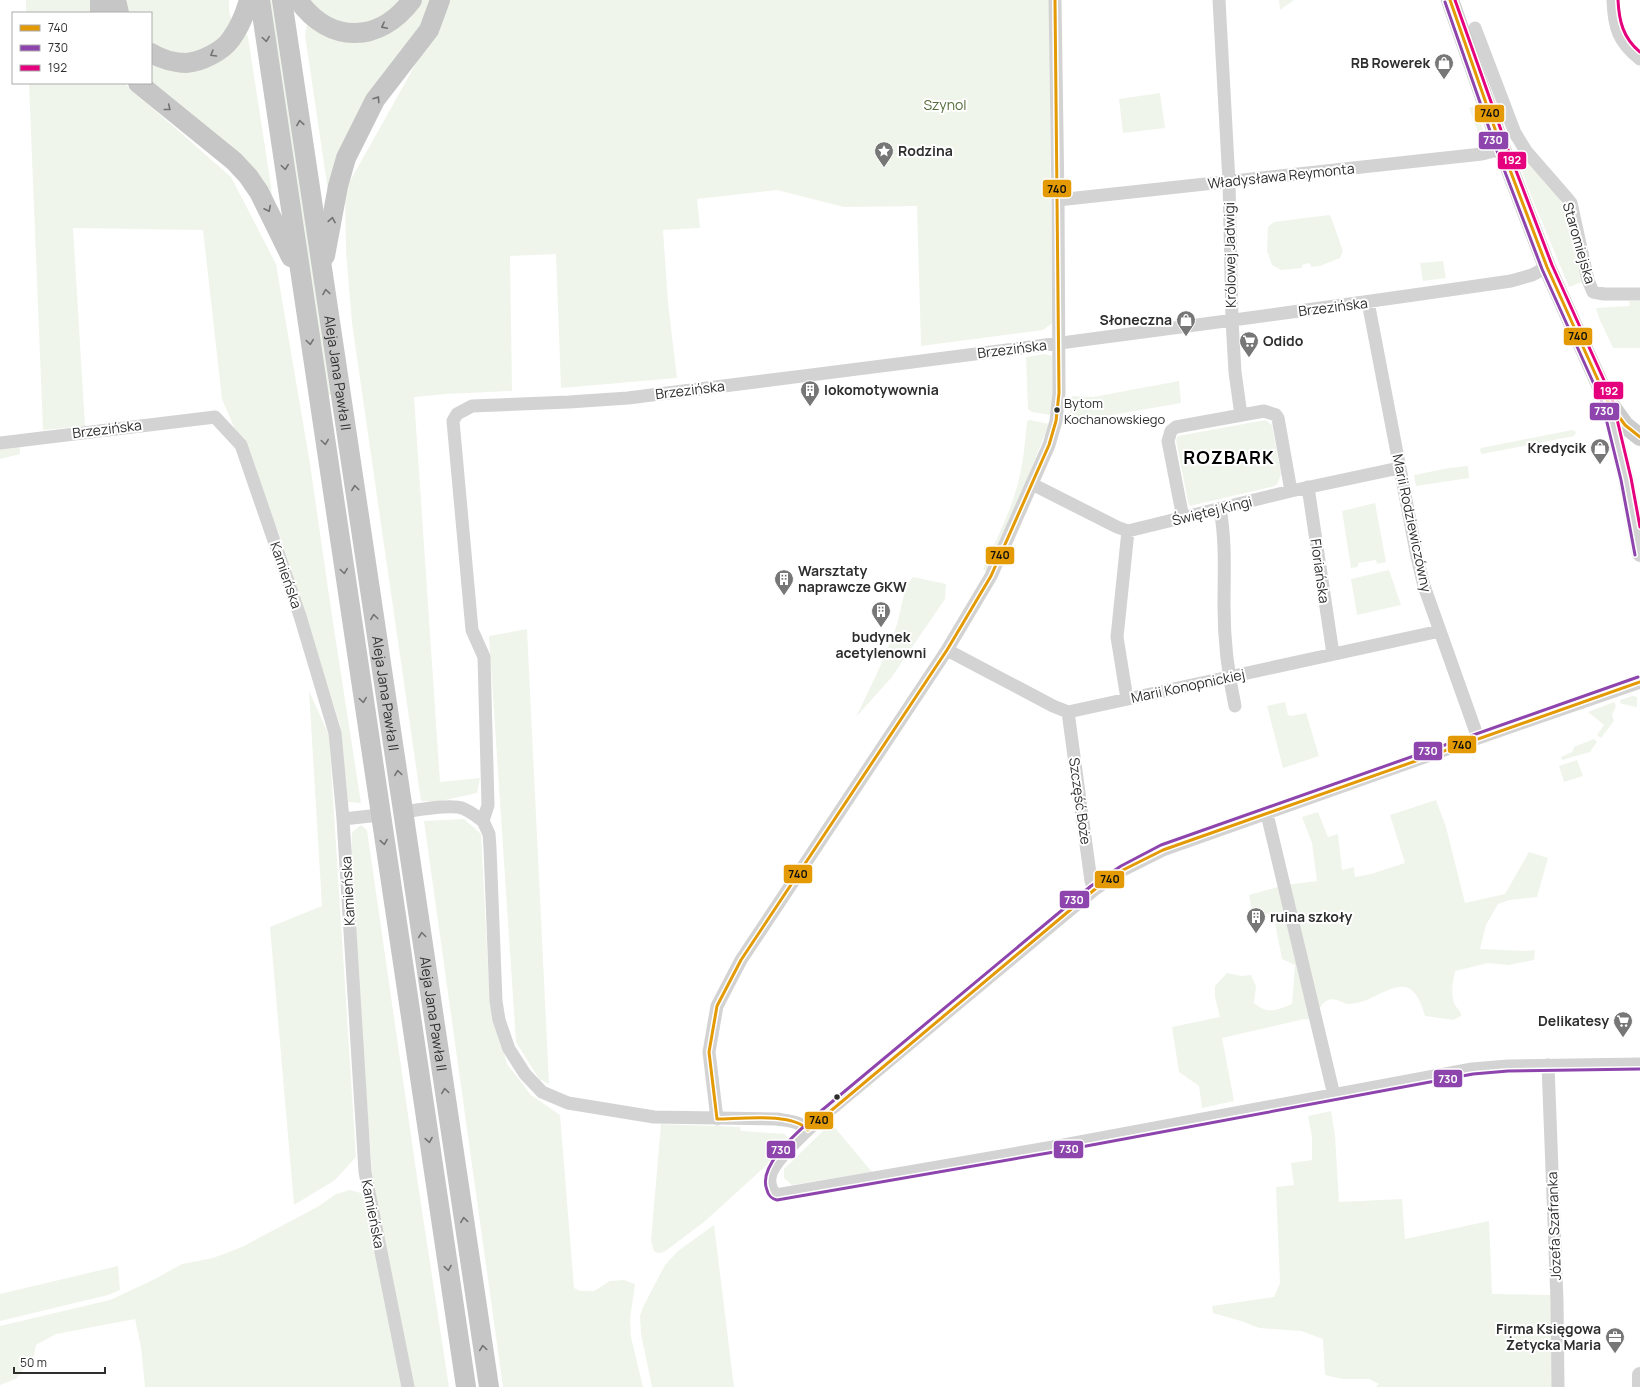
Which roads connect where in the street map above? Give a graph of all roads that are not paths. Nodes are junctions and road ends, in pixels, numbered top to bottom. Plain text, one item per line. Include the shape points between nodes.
1 (100, 0) edge
2 (116, 0) edge
3 (249, 0) edge
4 (260, 0) edge
5 (282, 0) edge
6 (298, 0) edge
7 (412, 0) edge
8 (440, 0) edge
9 (1055, 0) edge
10 (1220, 0) edge
11 (1450, 0) edge
12 (1613, 0) edge
13 (100, 12) edge
14 (120, 12) edge
15 (1475, 28) dead end
16 (152, 54) edge
17 (1640, 59) edge
18 (139, 84) edge
19 (1502, 149) junction
20 (1229, 182) junction
21 (1058, 200) junction
22 (1547, 267) junction
23 (323, 272) junction
24 (300, 276) junction
25 (1640, 294) edge
26 (1368, 302) junction
27 (1232, 320) junction
28 (1058, 343) junction
29 (1607, 400) junction
30 (1241, 415) junction
31 (215, 417) joint
32 (1640, 436) edge
33 (0, 443) edge
34 (1400, 468) junction
35 (1032, 484) junction
36 (1308, 487) junction
37 (1291, 491) junction
38 (1220, 509) junction
39 (1183, 518) junction
40 (1128, 531) junction
41 (1640, 554) edge
42 (1440, 631) junction
43 (947, 650) junction
44 (1333, 654) junction
45 (1229, 678) junction
46 (1640, 682) edge
47 (1127, 699) junction
48 (1235, 706) dead end
49 (1068, 712) junction
50 (1478, 738) junction
51 (403, 812) junction
52 (1267, 814) junction
53 (380, 815) junction
54 (343, 819) junction
55 (483, 822) junction
56 (1094, 890) junction
57 (1640, 1064) edge
58 (1548, 1065) junction
59 (1332, 1087) dead end
60 (717, 1119) junction
61 (808, 1130) junction
62 (1640, 1375) edge
63 (408, 1387) edge
64 (466, 1387) edge
65 (489, 1387) edge
66 (1558, 1387) edge
67 (1640, 1387) edge

1 - 13 main road
2 - 14 main road
3 -> 16 main road via 242,21 230,40 213,56 186,63 160,59
4 -> 24 main road, Aleja Jana Pawła II
23 -> 5 main road, Aleja Jana Pawła II
7 -> 6 main road via 402,13 385,26 364,34 335,30 306,12
23 -> 8 main road via 338,186 346,158 375,100 429,30
9 - 21 street
10 - 20 street, Królowej Jadwigi
11 - 19 main road
12 - 17 street via 1620,39
15 - 25 street, Staromiejska via 1516,133 1526,151 1568,198 1593,292
18 -> 24 main road via 234,161 248,176 259,192
19 - 20 street, Władysława Reymonta via 1482,154
19 - 22 main road
20 - 21 street, Władysława Reymonta
20 - 27 street, Królowej Jadwigi
21 - 28 street
22 - 26 street, Brzezińska via 1532,275 1511,281
22 - 29 main road
51 -> 23 main road, Aleja Jana Pawła II
24 -> 53 main road, Aleja Jana Pawła II
26 - 27 street, Brzezińska
26 - 34 street, Marii Rodziewiczówny
27 - 28 street, Brzezińska
27 - 30 street, Królowej Jadwigi
28 - 35 street via 1059,393 1056,421 1049,445
28 - 55 street, Brzezińska via 628,398 472,406 457,414 454,421 472,630 484,657 488,805
29 - 32 main road via 1625,426
29 - 41 street via 1626,479
30 - 37 street via 1264,412 1278,418
30 - 39 street via 1176,427 1171,431 1168,441
31 - 33 street, Brzezińska
31 - 54 street, Kamieńska via 241,445 300,616 335,733
34 - 36 street, Świętej Kingi
34 - 42 street, Marii Rodziewiczówny via 1422,578
35 - 40 street
35 - 43 street via 991,576
36 - 37 street, Świętej Kingi
36 - 44 street, Floriańska
37 - 38 street, Świętej Kingi
38 - 39 street, Świętej Kingi
38 - 45 street
39 - 40 street, Świętej Kingi
40 - 47 street via 1118,637
42 - 44 street, Marii Konopnickiej
42 - 50 street, Marii Rodziewiczówny
43 - 49 street
43 - 60 street via 741,960 717,1006 709,1052
44 - 45 street, Marii Konopnickiej
45 - 47 street, Marii Konopnickiej
45 - 48 street
46 - 50 street
47 - 49 street, Marii Konopnickiej
49 - 56 street, Szczęść Boże
50 - 52 street
51 - 55 street via 461,807
65 -> 51 main road, Aleja Jana Pawła II
52 - 56 street via 1163,850 1123,870
52 - 59 street
53 - 54 street
53 -> 64 main road, Aleja Jana Pawła II
54 - 63 street, Kamieńska via 365,1172
55 - 60 street via 489,834 499,1020 509,1049 524,1074 542,1092 568,1103 654,1117
56 - 61 street
57 - 58 street
58 - 61 street via 1472,1069 1061,1146 776,1195 770,1178 774,1166
58 - 66 street, Józefa Szafranka
60 - 61 street via 776,1119 802,1124
62 - 67 street

